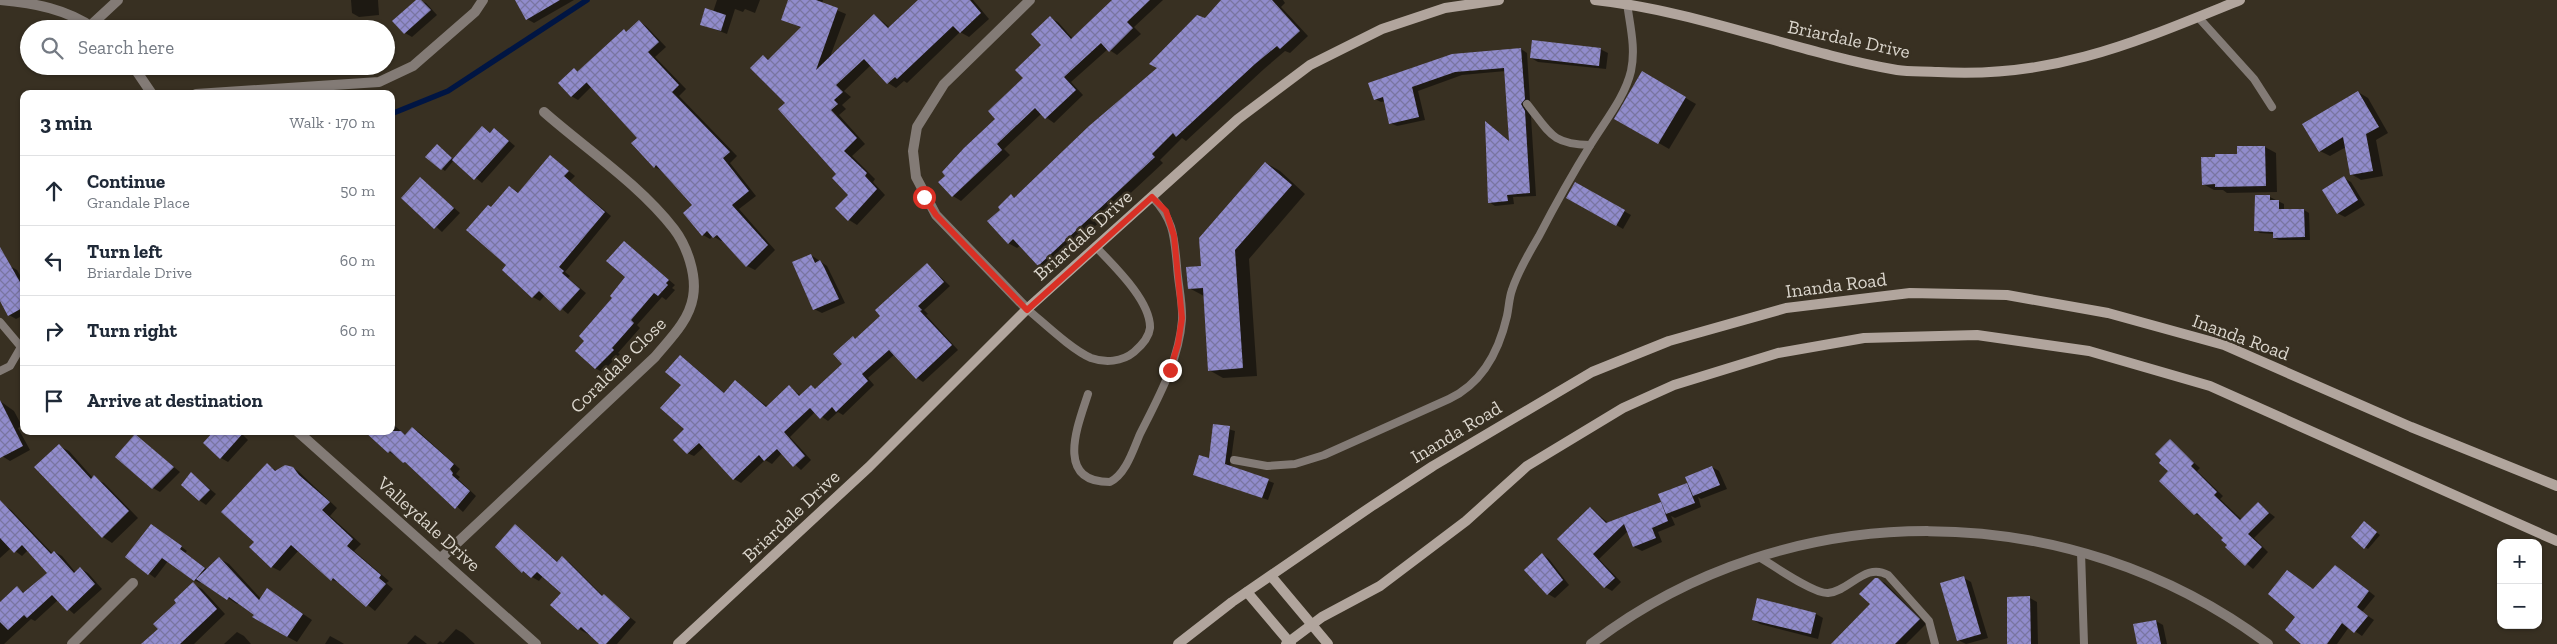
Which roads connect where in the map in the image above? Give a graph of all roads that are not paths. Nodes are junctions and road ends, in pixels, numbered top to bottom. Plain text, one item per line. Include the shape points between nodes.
1 (0, 0) edge
2 (118, 0) edge
3 (483, 0) edge
4 (1499, 0) edge
5 (1595, 0) edge
6 (2240, 0) edge
7 (1023, 2) edge
8 (1627, 2) edge
9 (2198, 17) junction
10 (82, 20) edge
11 (99, 20) edge
12 (395, 74) edge
13 (140, 75) edge
14 (394, 75) edge
15 (149, 90) edge
16 (257, 90) edge
17 (1528, 104) dead end
18 (2272, 107) dead end
19 (544, 112) dead end
20 (1590, 145) junction
21 (1152, 197) junction
22 (1096, 247) junction
23 (1027, 310) junction
24 (0, 322) edge
25 (20, 344) edge
26 (20, 349) edge
27 (0, 371) edge
28 (1088, 394) dead end
29 (302, 435) edge
30 (1234, 460) dead end
31 (2557, 486) edge
32 (2557, 541) edge
33 (2081, 552) junction
34 (1759, 557) junction
35 (441, 558) junction
36 (1271, 576) junction
37 (133, 583) dead end
38 (1247, 592) junction
39 (1313, 624) junction
40 (1289, 643) edge
41 (72, 644) edge
42 (536, 644) edge
43 (678, 644) edge
44 (1178, 644) edge
45 (1328, 644) edge
46 (1591, 644) edge
47 (1935, 644) edge
48 (2084, 644) edge
49 (2268, 644) edge

1 - 10 street via 36,3
2 - 11 street
3 - 12 street via 474,12 413,66
4 - 21 street, Briardale Drive via 1445,8 1382,28 1310,65 1238,119
5 - 8 street, Briardale Drive
6 - 9 street, Briardale Drive
7 - 23 street via 944,84 917,127 912,151 916,177 936,215
8 - 9 street, Briardale Drive via 1774,42 1898,70 1952,73 1992,73 2062,64 2128,45
8 - 20 lane via 1633,43 1631,71 1618,101
9 - 18 lane via 2254,79
13 - 15 street
14 - 16 street via 379,82
17 - 20 lane via 1560,142
19 - 35 street, Coraldale Close via 634,188 675,230 692,267 693,297 684,322 655,357
20 - 30 lane via 1522,267 1512,290 1498,344 1489,365 1475,383 1449,400 1324,455 1295,464 1267,466
21 - 22 street, Briardale Drive
21 - 28 lane via 1166,211 1174,236 1182,318 1170,370 1130,457 1120,475 1110,482 1091,479 1079,469 1074,459 1074,437
22 - 23 street, Briardale Drive
22 - 23 lane via 1118,270 1146,309 1150,329 1144,344 1127,358 1109,362 1090,358
23 - 43 street, Briardale Drive via 869,467
24 - 25 lane
26 - 27 lane via 10,366
29 - 35 street, Valleydale Drive
31 - 36 street, Inanda Road via 2411,427 2224,345 2108,313 2007,295 1910,293 1786,308 1669,341 1592,372 1425,471
32 - 39 street via 2210,386 2090,351 1977,335 1864,338 1778,353 1674,384 1623,408 1527,466 1466,522 1380,586
33 - 34 street via 2011,536 1910,530 1862,534
33 - 48 lane
33 - 49 street via 2152,576 2240,623
34 - 46 street via 1706,576 1662,598 1625,618
34 - 47 lane via 1826,593 1869,572 1880,571 1888,575 1929,621
35 - 42 street, Valleydale Drive
36 - 38 street, Inanda Road
36 - 39 street
37 - 41 street
38 - 40 street
38 - 44 street, Inanda Road
39 - 40 street
39 - 45 street

